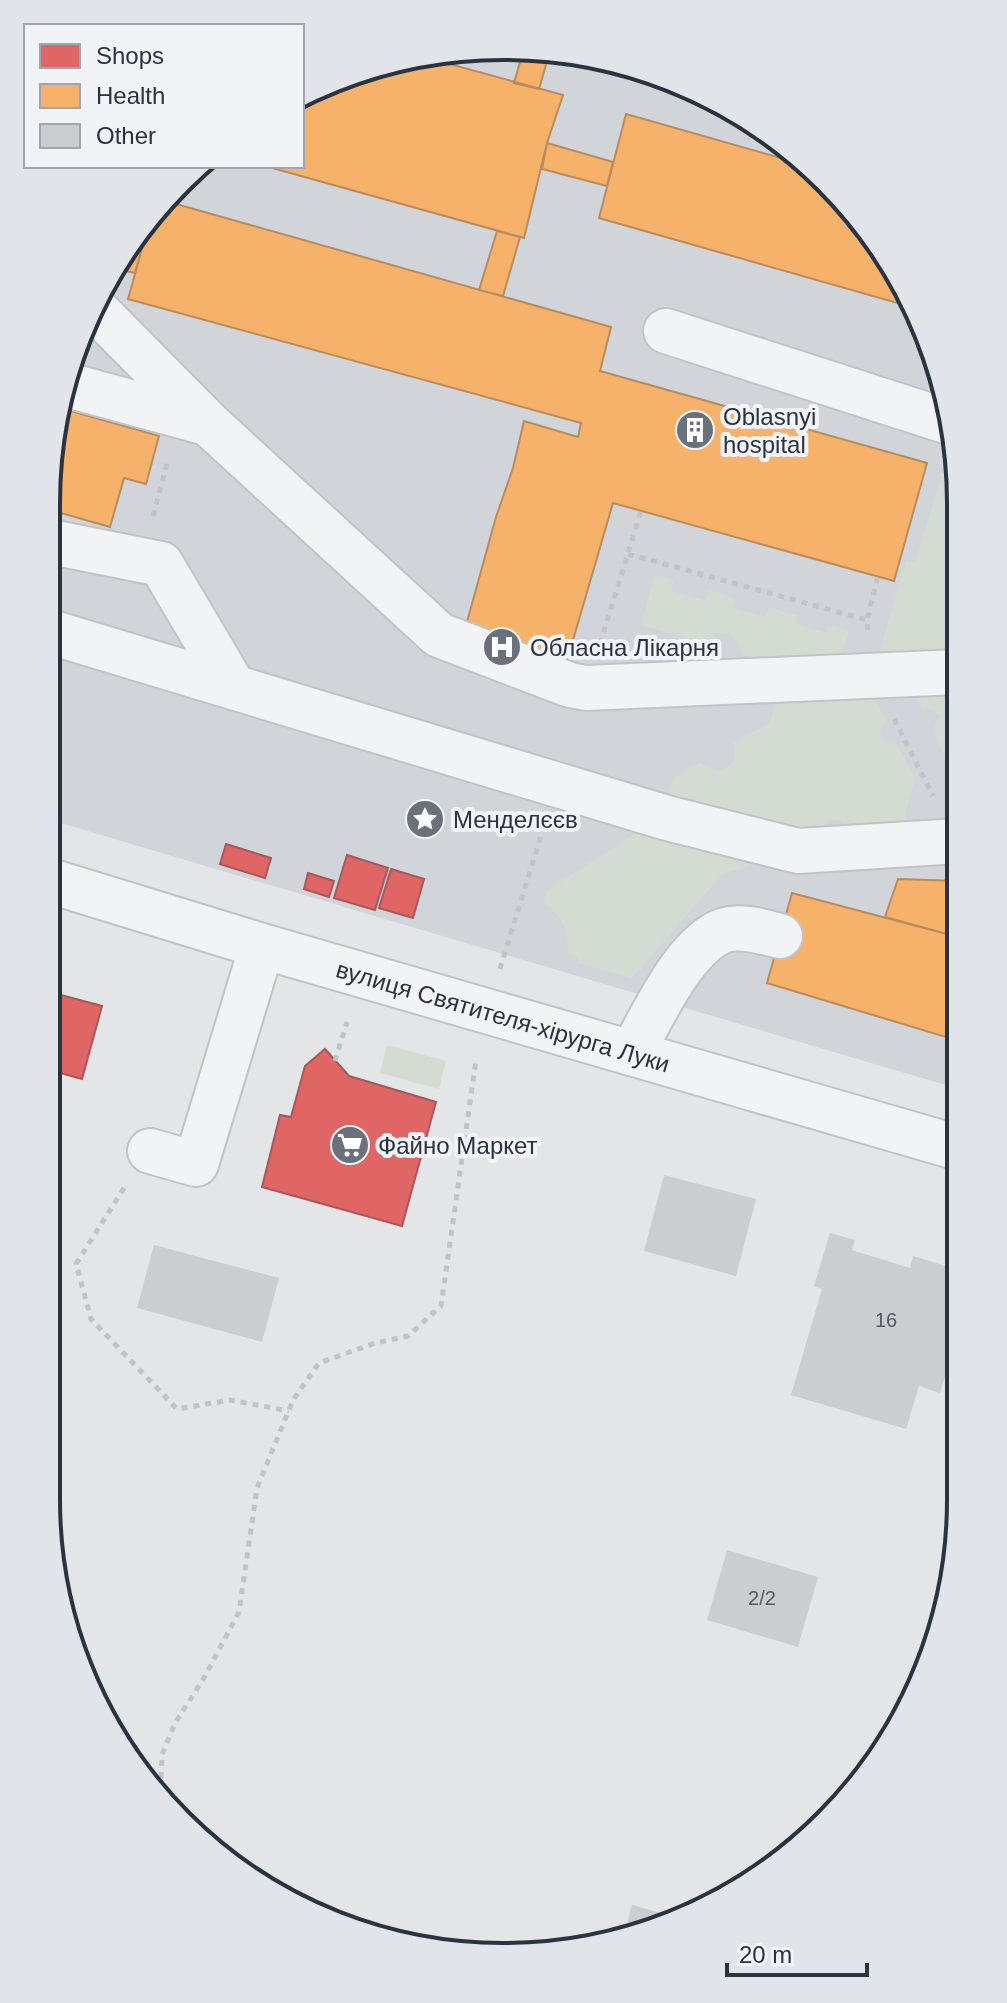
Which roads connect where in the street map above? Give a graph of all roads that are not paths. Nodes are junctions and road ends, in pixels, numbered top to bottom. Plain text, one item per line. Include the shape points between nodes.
1 (102, 317) edge
2 (666, 331) dead end
3 (76, 387) edge
4 (938, 419) edge
5 (194, 420) junction
6 (60, 544) edge
7 (60, 635) edge
8 (947, 672) edge
9 (233, 686) junction
10 (947, 842) edge
11 (60, 884) edge
12 (780, 936) dead end
13 (262, 946) junction
14 (632, 1053) junction
15 (947, 1145) edge
16 (150, 1151) road end

1 - 5 street
2 - 4 street
3 - 5 street
5 - 8 street via 439,635 570,685
6 - 9 street via 161,564
7 - 9 street
9 - 10 street via 667,818 798,851
11 - 13 street, вулиця Святителя-хірурга Луки
12 - 14 street via 726,930 697,949
13 - 14 street, вулиця Святителя-хірурга Луки
13 - 16 street via 196,1164
14 - 15 street, вулиця Святителя-хірурга Луки

